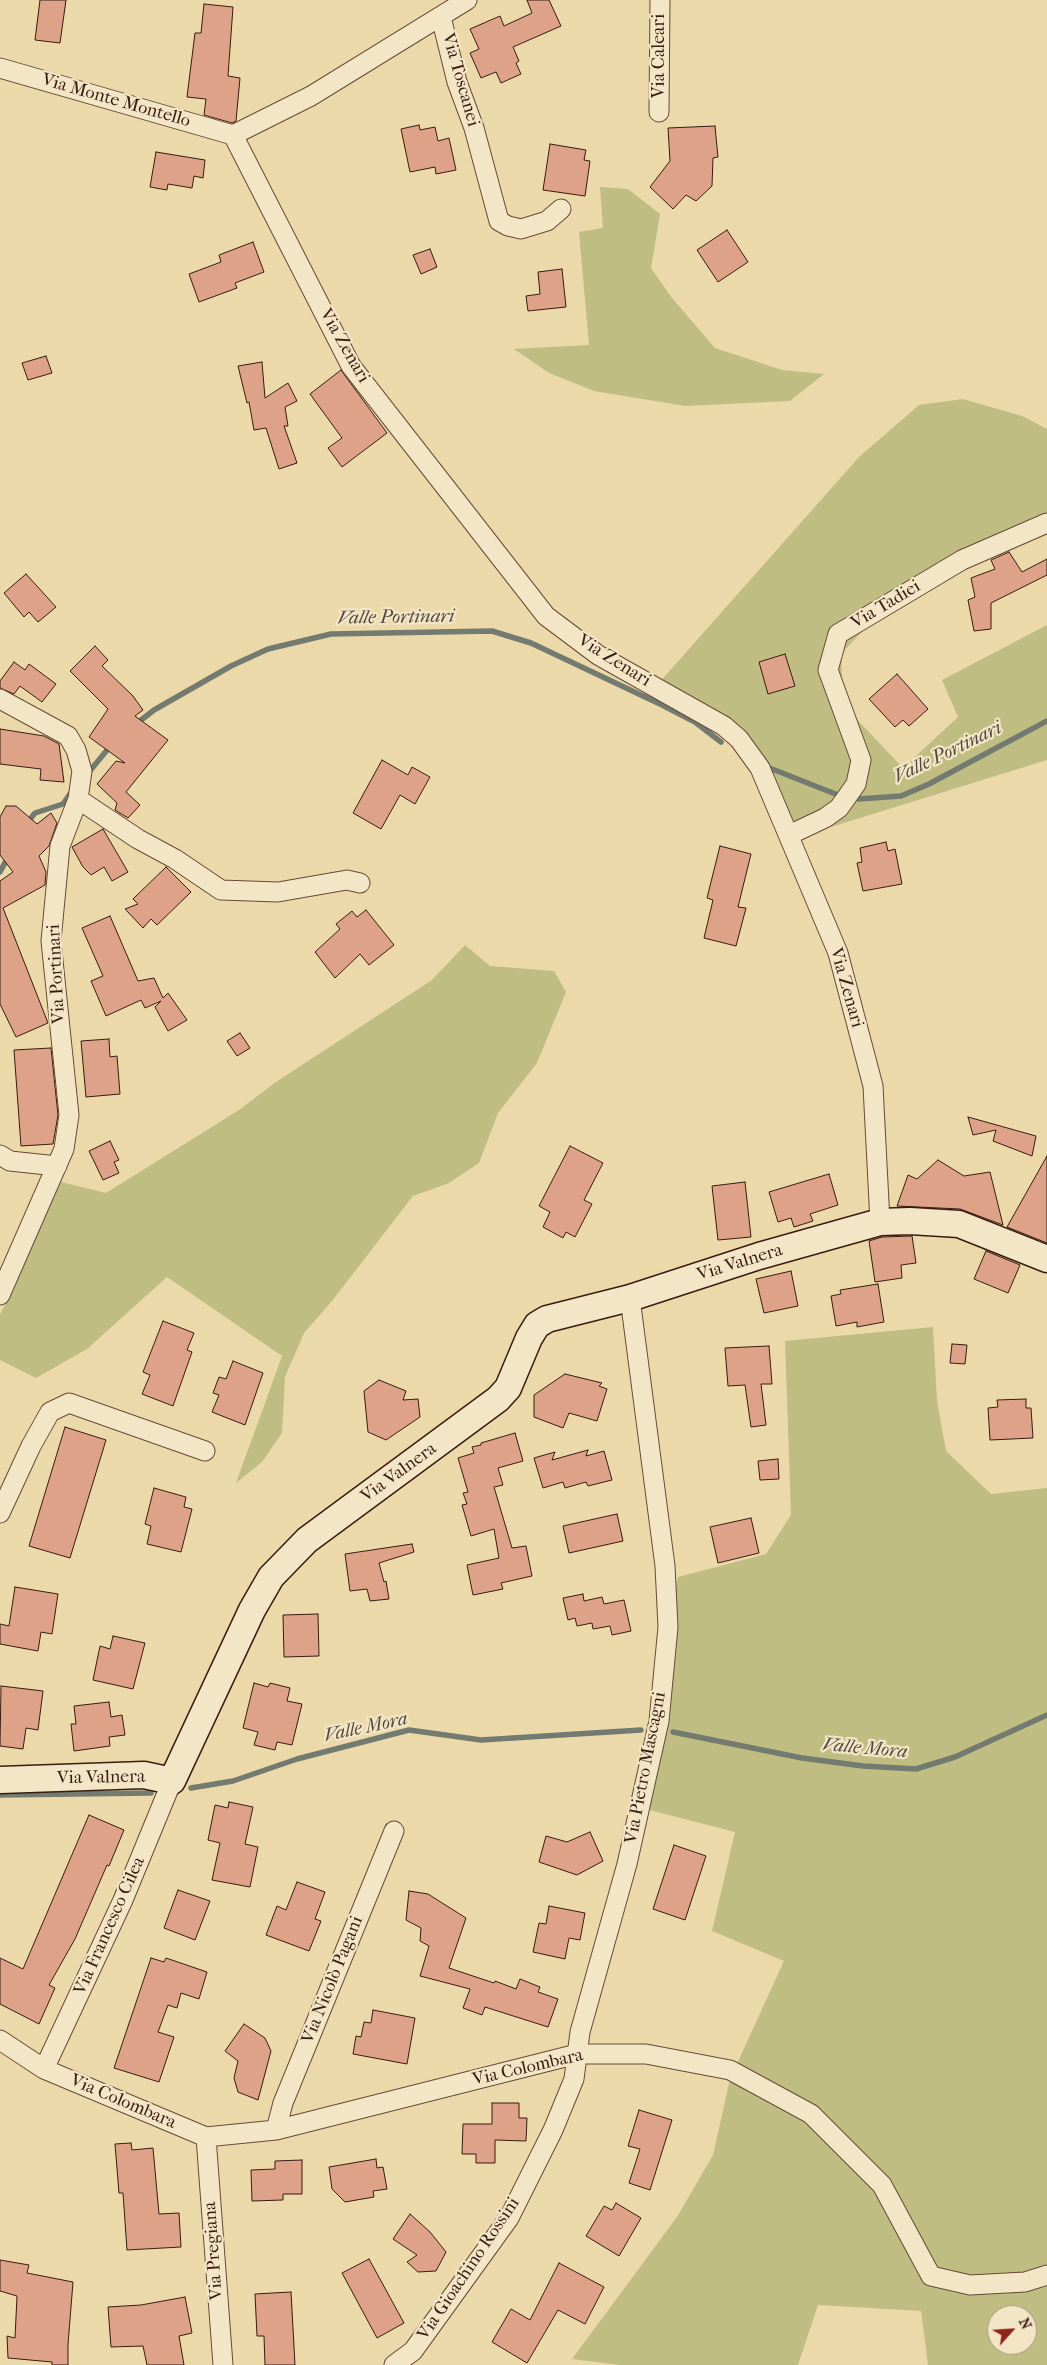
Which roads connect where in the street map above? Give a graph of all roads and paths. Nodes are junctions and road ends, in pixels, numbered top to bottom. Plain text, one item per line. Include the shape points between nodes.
1 (467, 0) edge
2 (660, 0) edge
3 (441, 17) junction
4 (0, 68) edge
5 (659, 112) dead end
6 (233, 135) junction
7 (561, 209) dead end
8 (1047, 524) edge
9 (0, 699) edge
10 (78, 799) junction
11 (789, 835) junction
12 (360, 882) dead end
13 (0, 1155) edge
14 (57, 1166) junction
15 (880, 1222) junction
16 (1047, 1259) edge
17 (0, 1295) edge
18 (630, 1298) junction
19 (205, 1451) dead end
20 (0, 1513) edge
21 (0, 1780) edge
22 (172, 1781) junction
23 (394, 1831) dead end
24 (0, 2040) edge
25 (577, 2054) junction
26 (44, 2069) junction
27 (276, 2130) junction
28 (206, 2136) junction
29 (1047, 2275) edge
30 (222, 2365) edge
31 (394, 2365) edge

1 - 3 street
2 - 5 street, Via Caleari
3 - 6 street, Via Toscanei via 311,96
3 - 7 street, Via Toscanei via 499,221 522,229 547,221
4 - 6 street, Via Monte Montello
6 - 11 street, Via Zenari via 351,366 546,616 598,655 724,726 739,739 760,768
8 - 11 street, Via Tadiei via 962,560 838,634 828,670 861,760 856,784 838,808
9 - 10 street, Via Portinari via 68,736 82,772
10 - 12 street via 221,890 278,892 346,880
10 - 14 street, Via Portinari via 60,846 51,941 69,1116 64,1149
11 - 15 street, Via Zenari via 838,954 873,1086
13 - 14 street via 10,1161
14 - 17 street, Via Portinari
15 - 16 street, Via Valnera via 958,1224
15 - 18 street, Via Valnera via 759,1256
18 - 22 street, Via Valnera via 547,1319 537,1325 508,1388 498,1399 307,1540 271,1577 252,1610
18 - 25 street, Via Pietro Mascagni via 665,1566 668,1627 659,1721 627,1864 580,2032
19 - 20 street via 69,1403 50,1412
21 - 22 street, Via Valnera via 144,1775
22 - 26 street, Via Francesco Cilea via 123,1900
23 - 27 street, Via Nicolò Pagani via 283,2103
24 - 26 street, Via Colombara
25 - 27 street, Via Colombara
25 - 29 street, Via Colombara via 646,2054 730,2070 812,2114 882,2186 931,2276 970,2285 1025,2282
25 - 31 street, Via Gioachino Rossini via 574,2079 553,2130 509,2218 413,2351
26 - 28 street, Via Colombara
27 - 28 street, Via Colombara
28 - 30 street, Via Pregiana

